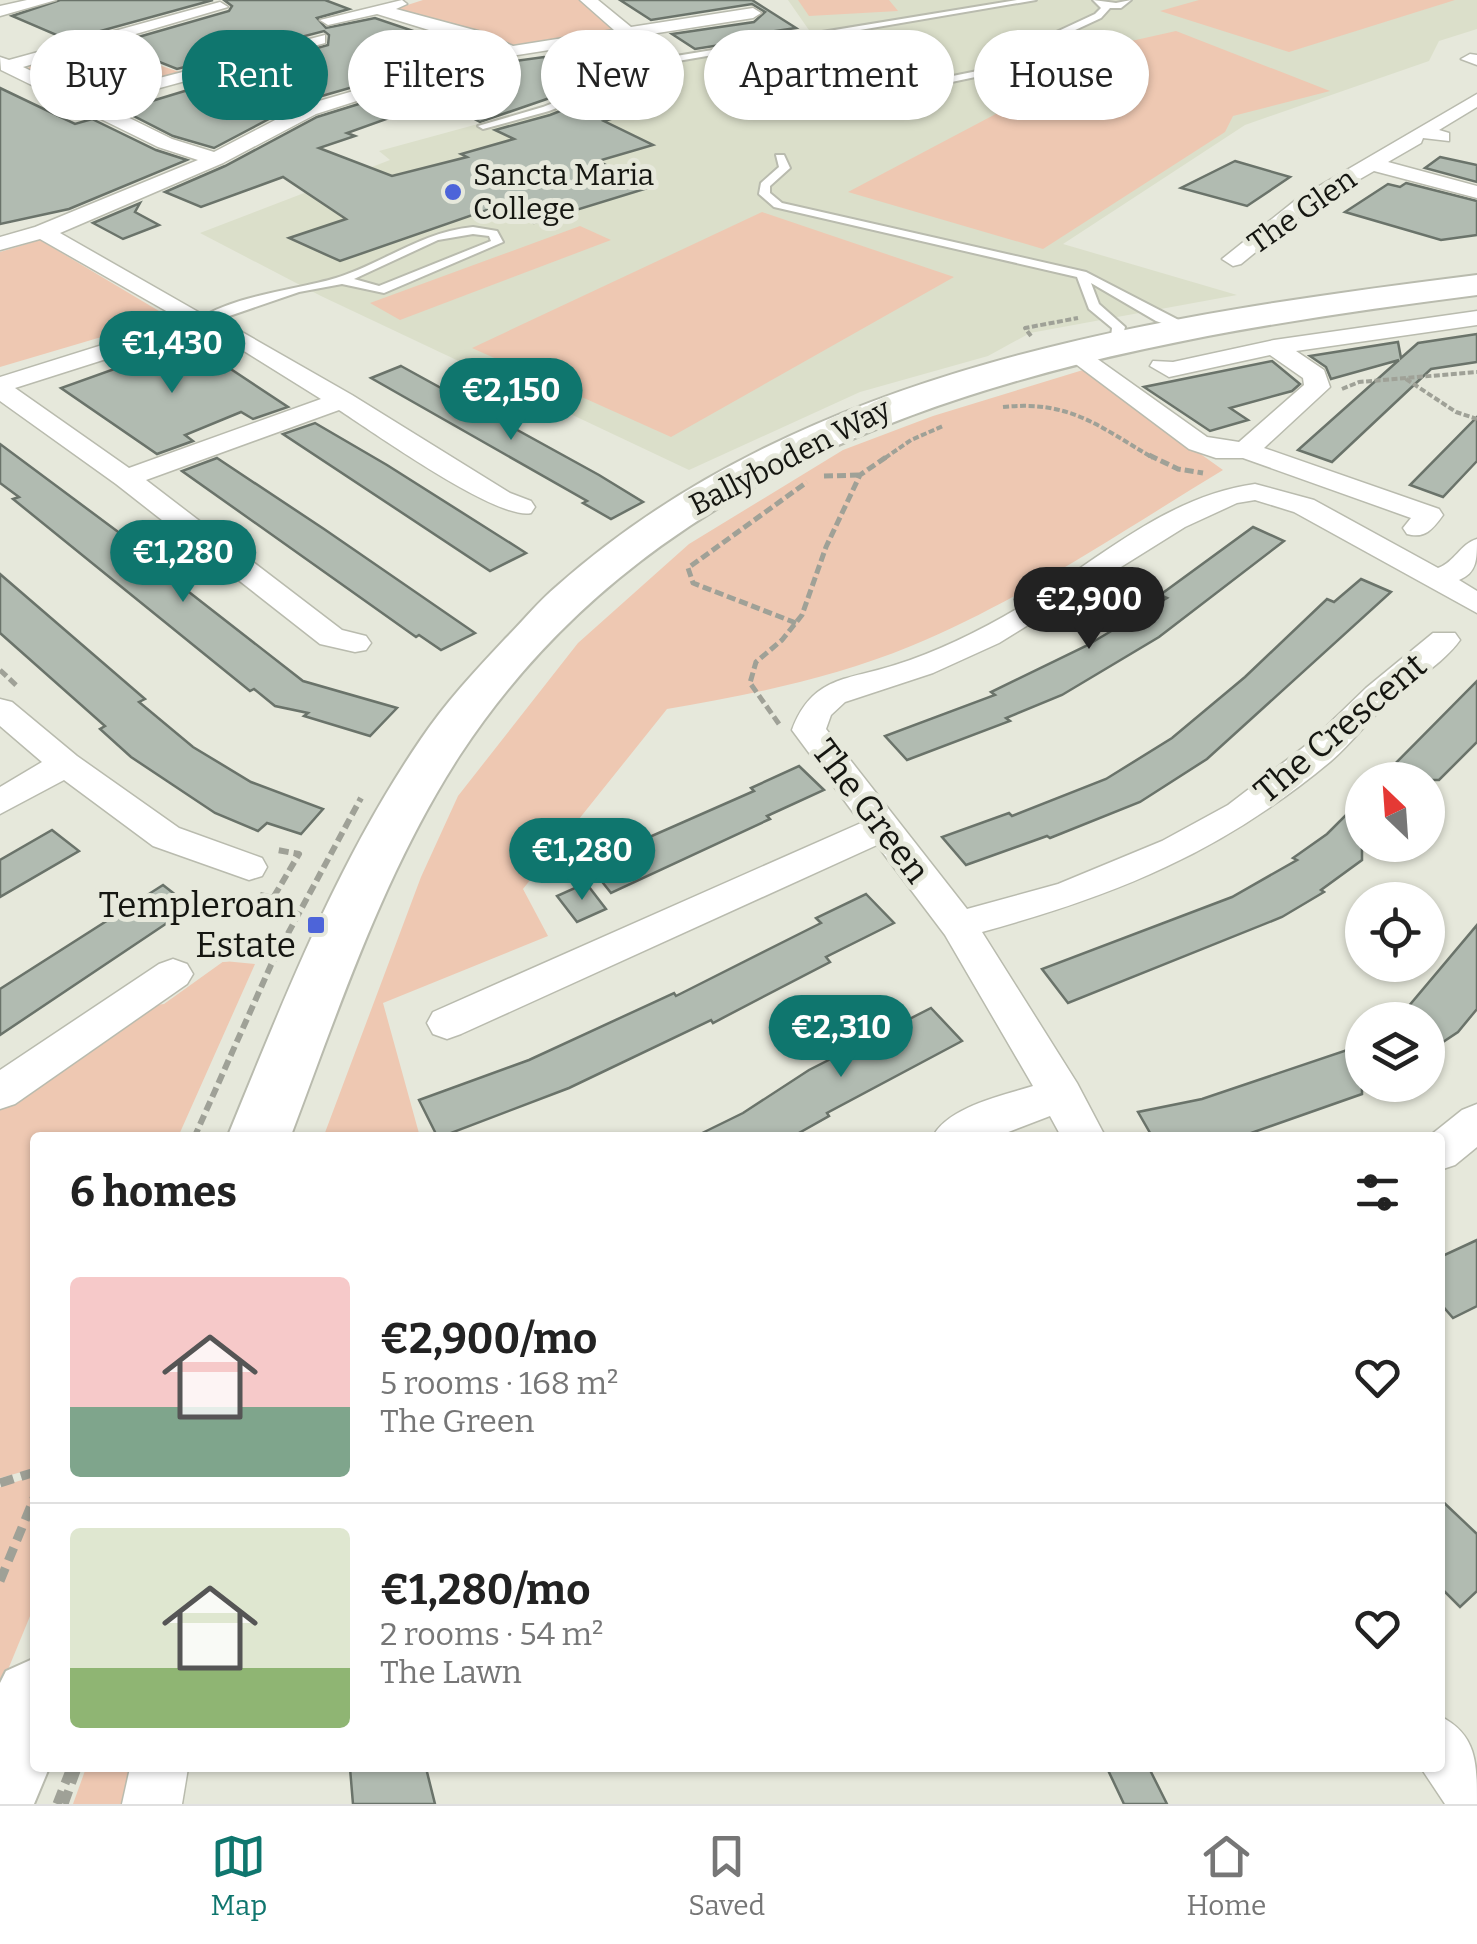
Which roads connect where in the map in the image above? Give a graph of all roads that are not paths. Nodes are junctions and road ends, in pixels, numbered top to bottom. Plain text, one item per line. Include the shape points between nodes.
1 (48, 0) edge
2 (414, 0) edge
3 (588, 0) edge
4 (1032, 0) edge
5 (1128, 0) edge
6 (1100, 2) edge
7 (220, 7) dead end
8 (377, 9) junction
9 (0, 12) edge
10 (753, 13) dead end
11 (328, 20) dead end
12 (454, 30) edge
13 (624, 30) edge
14 (647, 30) edge
15 (4, 64) edge
16 (30, 77) edge
17 (954, 78) edge
18 (348, 99) edge
19 (1477, 99) edge
20 (1448, 117) junction
21 (119, 120) edge
22 (1477, 124) edge
23 (483, 126) dead end
24 (1442, 137) dead end
25 (1414, 139) dead end
26 (780, 157) dead end
27 (216, 159) junction
28 (1372, 164) junction
29 (1477, 192) edge
30 (43, 232) junction
31 (0, 244) edge
32 (1233, 260) dead end
33 (1082, 274) junction
34 (342, 280) junction
35 (1477, 285) edge
36 (1477, 318) edge
37 (202, 321) junction
38 (1192, 329) junction
39 (228, 331) dead end
40 (1076, 333) junction
41 (1274, 347) junction
42 (1162, 366) dead end
43 (0, 387) edge
44 (343, 400) junction
45 (1246, 450) junction
46 (126, 478) junction
47 (521, 507) dead end
48 (1416, 528) dead end
49 (1477, 548) edge
50 (1434, 579) junction
51 (1477, 604) edge
52 (1444, 640) dead end
53 (354, 643) dead end
54 (0, 708) edge
55 (65, 764) junction
56 (0, 802) edge
57 (882, 828) junction
58 (249, 867) dead end
59 (958, 925) junction
60 (173, 974) dead end
61 (447, 1023) dead end
62 (0, 1092) edge
63 (1062, 1095) junction
64 (1477, 1122) edge
65 (260, 1132) edge
66 (965, 1132) edge
67 (1082, 1132) edge
68 (1445, 1148) edge
69 (30, 1712) edge
70 (1445, 1752) edge
71 (158, 1772) edge
72 (0, 1782) edge
73 (1477, 1800) edge
74 (152, 1804) edge

1 - 9 street
2 - 8 street
3 - 13 street
4 - 23 lane via 670,60
5 - 6 lane via 1118,6
6 - 17 lane via 1106,8 1098,16 1055,36 1020,64
7 - 15 street
8 - 11 street
8 - 12 street
10 - 14 street
15 - 16 street
18 - 27 street via 308,110
19 - 20 street
20 - 22 street
20 - 24 street via 1423,132
21 - 27 street
25 - 28 street, The Glen
26 - 33 lane via 785,168 764,185 764,194 778,205
27 - 30 street
28 - 29 street, The Glen
28 - 32 street, The Glen via 1304,203
30 - 31 street
30 - 37 street
33 - 38 lane via 1157,320
33 - 40 lane
34 - 34 lane via 393,254 476,228 493,233 497,242 380,290
34 - 37 lane
35 - 38 main road, Ballyboden Way
36 - 41 street
37 - 43 street
38 - 40 main road, Ballyboden Way
39 - 44 street
40 - 45 street via 1198,443
40 - 65 main road, Ballyboden Way via 995,371 847,422 737,477 640,540 523,642 474,700 359,886
41 - 42 street
41 - 45 street via 1314,375 1317,387
43 - 46 street
44 - 46 street
44 - 47 street
45 - 48 street via 1429,515
46 - 53 street via 331,637
49 - 50 street via 1459,570
50 - 51 street, The Green
50 - 57 street, The Green via 1290,498 1224,496 965,648 826,696 813,710 809,730
52 - 59 street, The Crescent via 1321,751 1240,813 1175,850 1069,895
54 - 55 street
55 - 56 street
55 - 58 street via 166,838
57 - 59 street, The Green
57 - 61 street
59 - 63 street, The Green
60 - 62 street
63 - 66 street
63 - 67 street, The Green
64 - 68 street
69 - 72 main road
70 - 73 street
71 - 74 street

